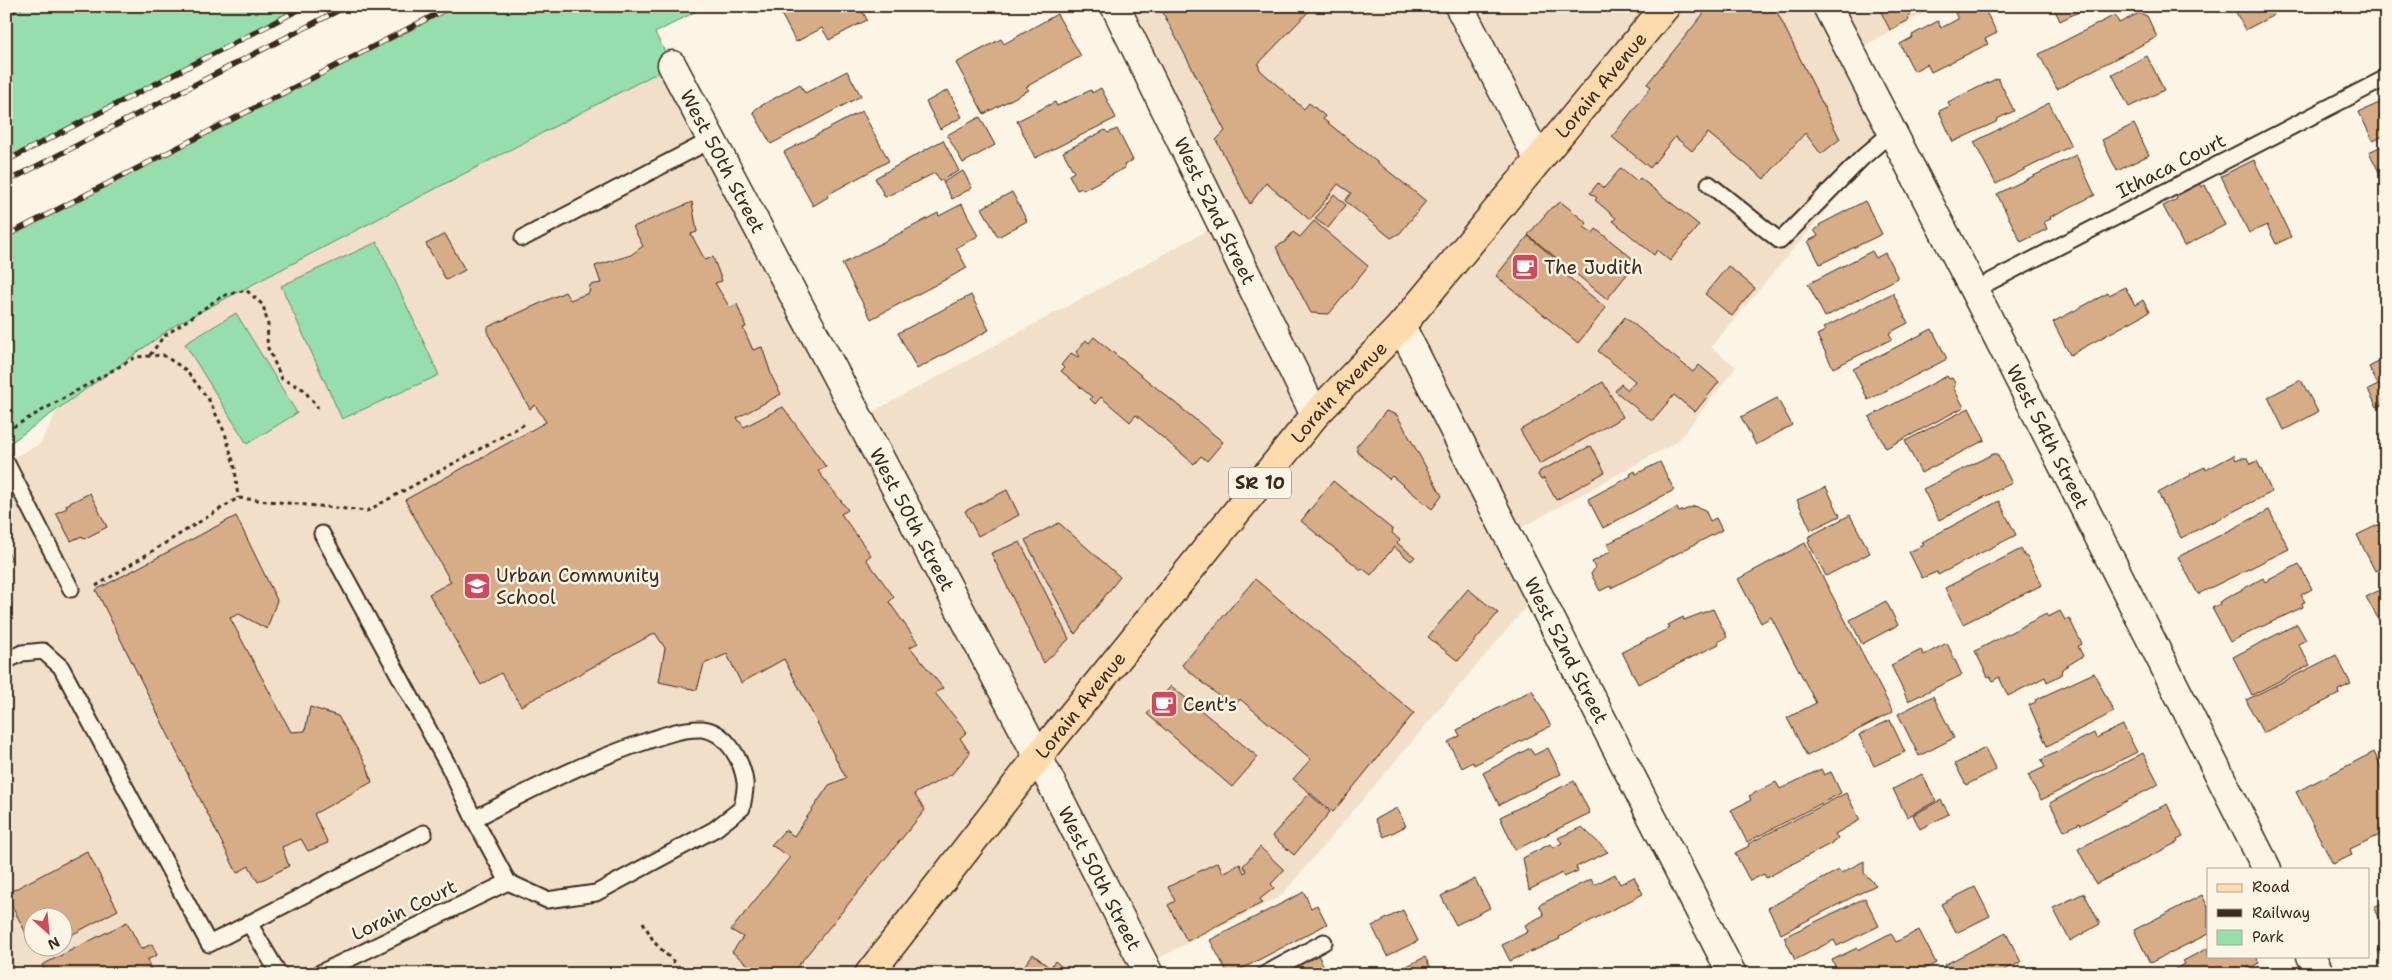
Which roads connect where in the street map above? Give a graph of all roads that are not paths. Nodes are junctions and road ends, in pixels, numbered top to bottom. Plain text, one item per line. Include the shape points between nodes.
1 (1115, 6) edge
2 (1459, 6) edge
3 (1666, 6) edge
4 (1827, 6) edge
5 (672, 65) dead end
6 (2386, 78) edge
7 (1892, 132) junction
8 (712, 140) junction
9 (1538, 159) junction
10 (1710, 184) dead end
11 (523, 238) dead end
12 (1974, 290) junction
13 (1401, 326) junction
14 (1315, 415) junction
15 (6, 462) edge
16 (322, 534) dead end
17 (71, 589) dead end
18 (6, 661) edge
19 (1038, 757) junction
20 (474, 820) junction
21 (424, 833) dead end
22 (2266, 868) edge
23 (508, 882) junction
24 (249, 923) junction
25 (1324, 942) dead end
26 (2312, 958) edge
27 (279, 974) edge
28 (318, 974) edge
29 (870, 974) edge
30 (1149, 974) edge
31 (1265, 974) edge
32 (1732, 974) edge
33 (2320, 974) edge

1 - 14 street, West 52nd Street
2 - 9 street
3 - 9 main road, Lorain Avenue / SR 10
4 - 7 street, West 54th Street
5 - 8 street, West 50th Street
6 - 12 lane, Ithaca Court
7 - 10 lane via 1780,241
7 - 12 street, West 54th Street
8 - 11 lane
8 - 19 street, West 50th Street
9 - 13 main road, Lorain Avenue / SR 10
12 - 22 street, West 54th Street
13 - 14 main road, Lorain Avenue / SR 10
13 - 32 street, West 52nd Street
14 - 19 main road, Lorain Avenue / SR 10
15 - 17 lane
16 - 20 lane
18 - 24 lane via 22,653 43,651 61,667 210,944
19 - 29 main road, Lorain Avenue / SR 10
19 - 30 street, West 50th Street
20 - 23 lane
20 - 23 lane via 615,751 670,733 704,729 728,741 745,783 742,808 715,829 596,893 547,900
21 - 24 lane
23 - 28 lane, Lorain Court
24 - 27 lane
25 - 31 lane
26 - 33 street

